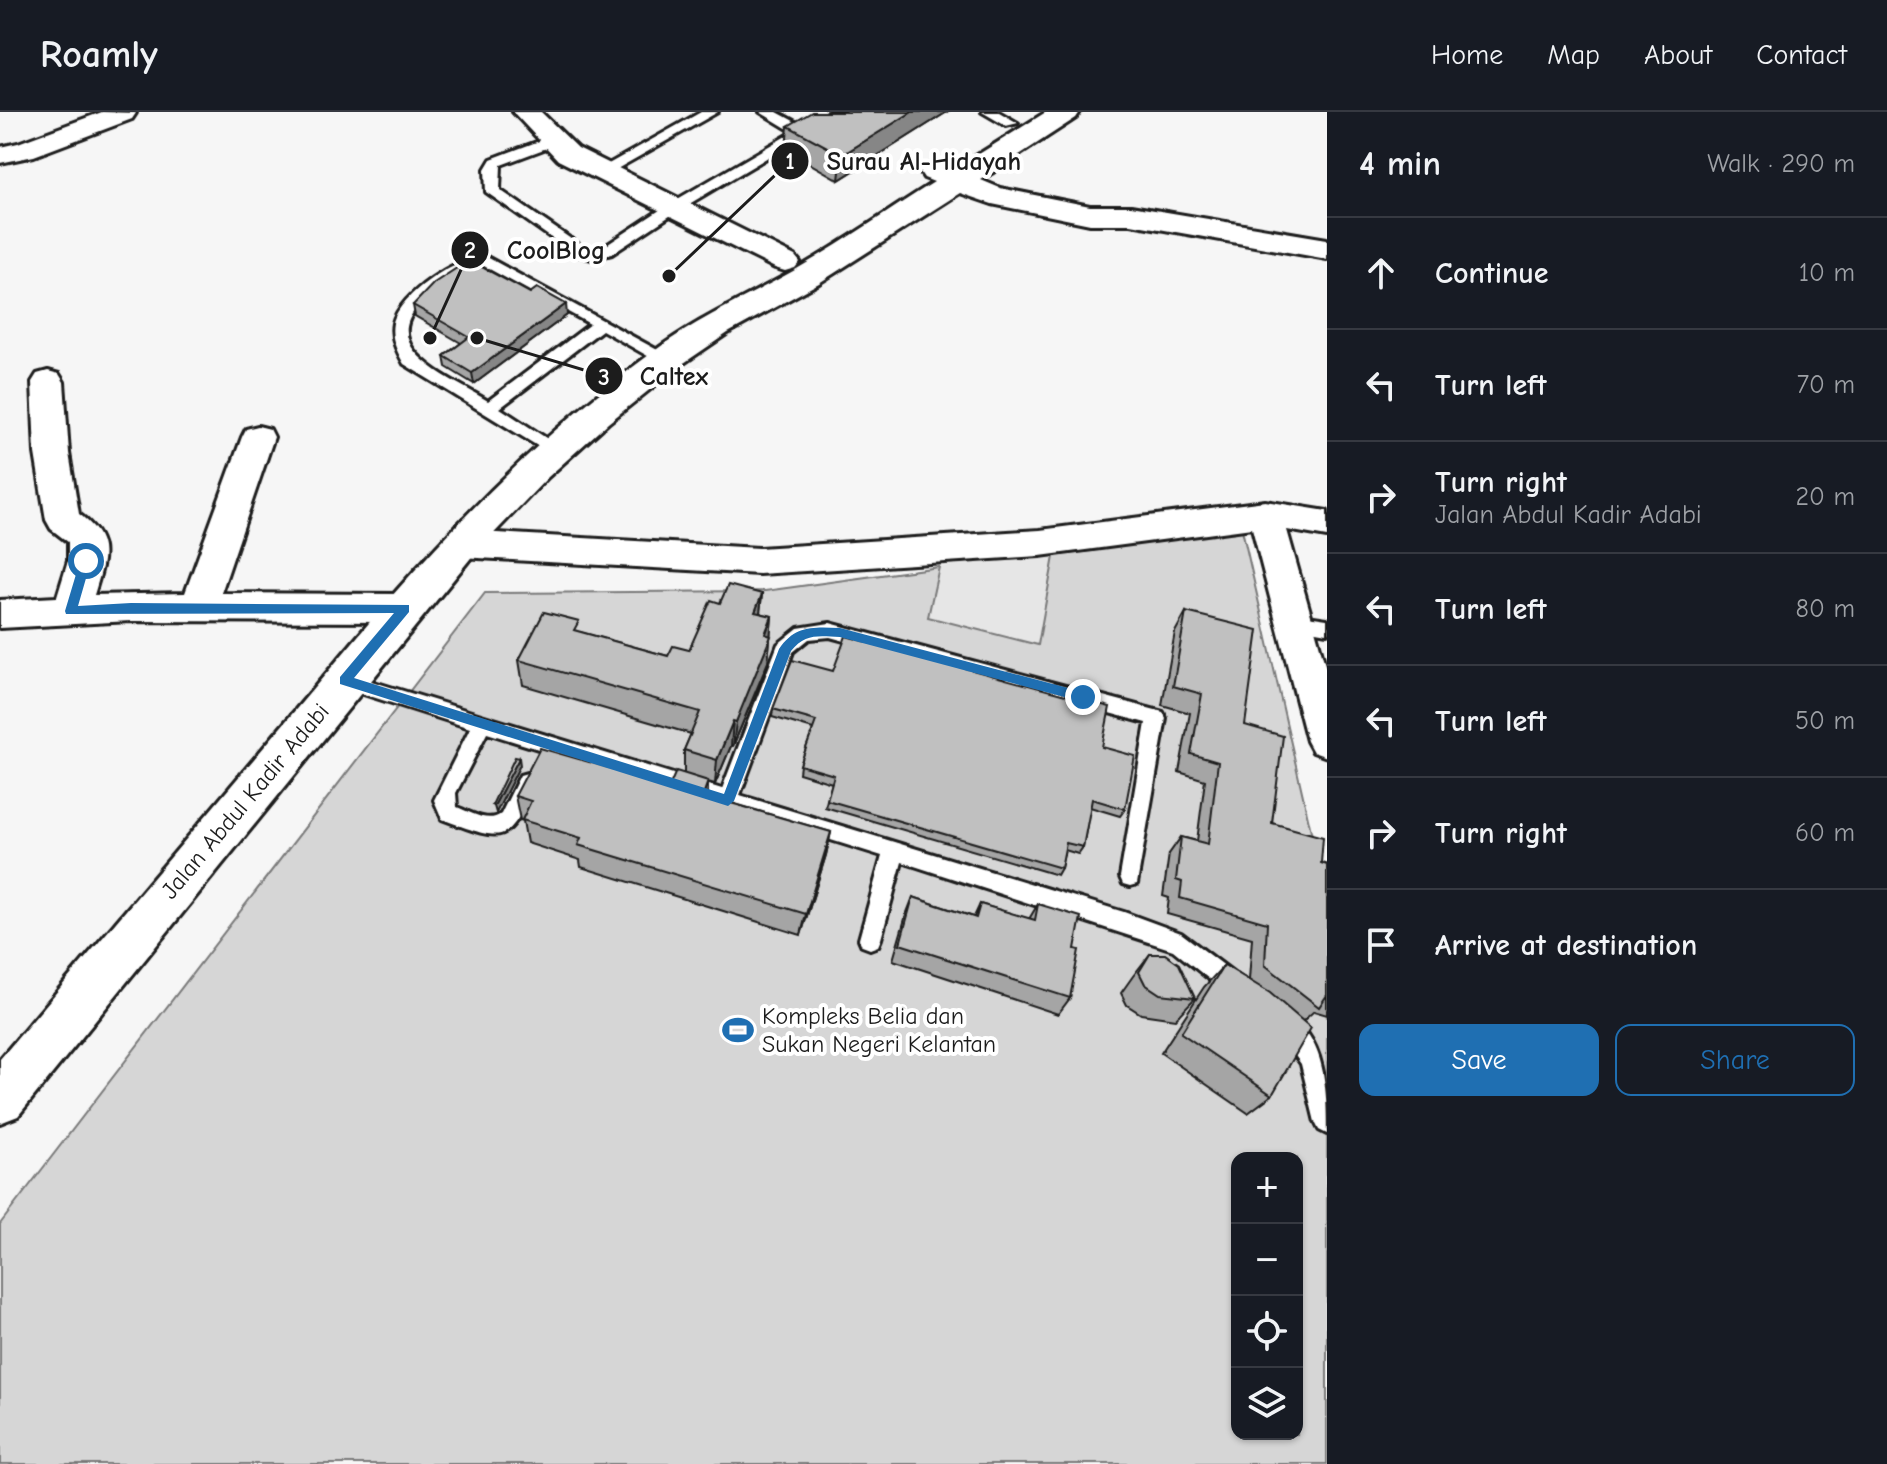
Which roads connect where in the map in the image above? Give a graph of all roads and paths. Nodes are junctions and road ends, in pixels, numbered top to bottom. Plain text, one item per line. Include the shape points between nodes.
1 (526, 112) edge
2 (711, 112) edge
3 (767, 112) edge
4 (837, 112) edge
5 (1066, 112) edge
6 (123, 113) edge
7 (1010, 116) edge
8 (803, 132) junction
9 (555, 140) junction
10 (0, 155) edge
11 (603, 171) junction
12 (950, 172) junction
13 (674, 207) junction
14 (1327, 249) edge
15 (785, 262) junction
16 (601, 323) junction
17 (716, 325) junction
18 (666, 359) junction
19 (48, 382) dead end
20 (488, 409) junction
21 (258, 437) dead end
22 (555, 449) junction
23 (1265, 514) junction
24 (1327, 524) edge
25 (460, 544) junction
26 (198, 608) junction
27 (405, 608) junction
28 (71, 611) junction
29 (0, 614) edge
30 (1311, 624) edge
31 (345, 681) junction
32 (482, 723) junction
33 (1327, 741) edge
34 (539, 756) junction
35 (728, 801) junction
36 (894, 852) junction
37 (1130, 877) dead end
38 (870, 939) dead end
39 (0, 1098) edge
40 (1327, 1122) edge

1 - 9 street
2 - 11 lane
3 - 8 lane
4 - 8 lane
5 - 12 main road, Jalan Abdul Kadir Adabi
6 - 10 street
7 - 12 main road, Jalan Abdul Kadir Adabi
8 - 13 lane
9 - 11 street via 568,154
9 - 13 lane via 496,162 493,192 579,251 607,251
11 - 13 street
12 - 14 main road via 992,195 1090,215 1131,215
12 - 15 main road, Jalan Abdul Kadir Adabi
12 - 17 main road, Jalan Abdul Kadir Adabi via 808,276
13 - 15 street
15 - 17 main road, Jalan Abdul Kadir Adabi
16 - 18 lane
16 - 20 lane
16 - 20 lane via 485,260 468,262 423,292 404,313 399,337 403,349 410,360
17 - 18 main road, Jalan Abdul Kadir Adabi
18 - 22 main road, Jalan Abdul Kadir Adabi
19 - 28 street via 63,520 85,537 86,561
20 - 22 lane
21 - 26 street
22 - 25 main road, Jalan Abdul Kadir Adabi
23 - 24 street
23 - 25 street via 1040,543 759,561
23 - 30 street
25 - 27 main road, Jalan Abdul Kadir Adabi
26 - 27 street
26 - 28 street
27 - 31 main road, Jalan Abdul Kadir Adabi
28 - 29 street
30 - 33 street
31 - 32 lane
31 - 39 main road, Jalan Abdul Kadir Adabi
32 - 34 lane
32 - 34 lane via 446,792 449,813 499,827 508,820
34 - 35 lane
35 - 36 lane
35 - 37 lane via 790,641 809,631 830,630 1156,718
36 - 38 lane
36 - 40 lane via 1181,943 1295,1034 1319,1081

